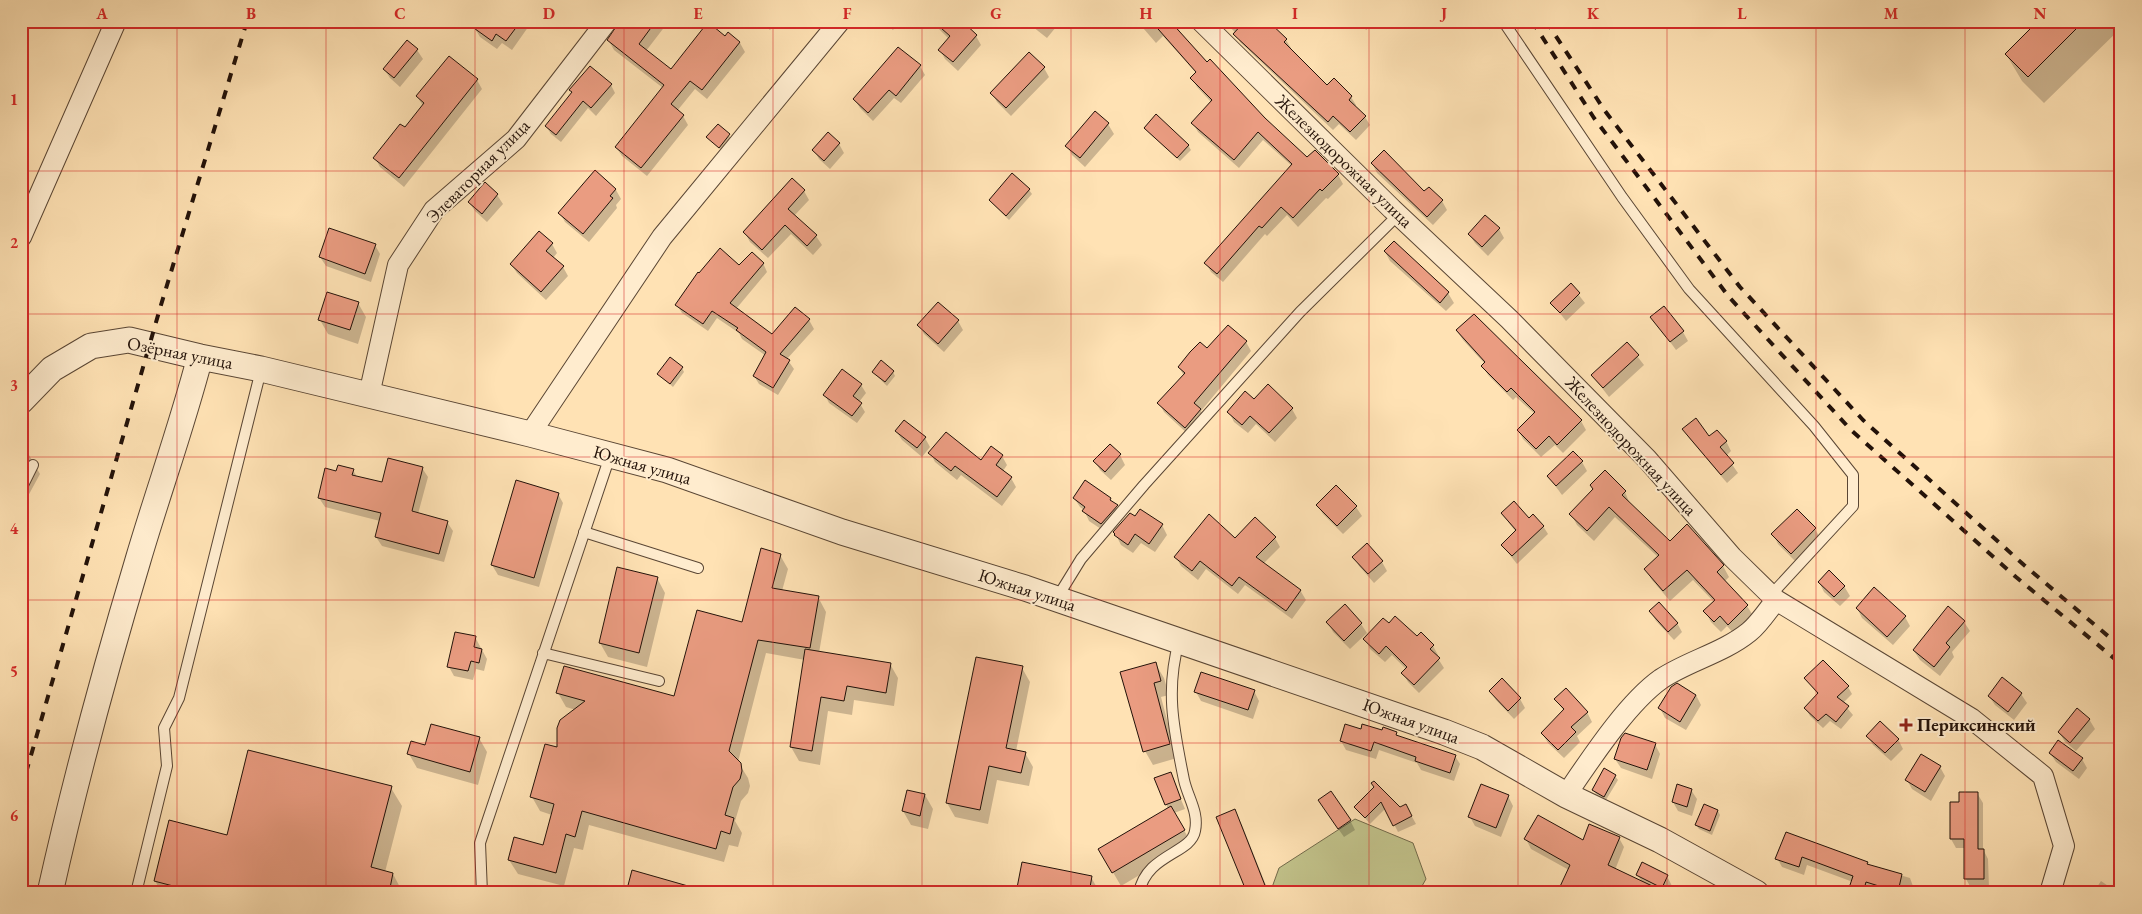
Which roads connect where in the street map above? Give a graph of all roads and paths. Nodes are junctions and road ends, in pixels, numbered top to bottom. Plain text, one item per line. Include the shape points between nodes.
1 (116, 21) edge
2 (607, 21) edge
3 (840, 21) edge
4 (1201, 21) edge
5 (1503, 21) edge
6 (1398, 215) junction
7 (21, 237) edge
8 (200, 357) junction
9 (265, 370) junction
10 (369, 395) junction
11 (21, 401) edge
12 (530, 434) junction
13 (610, 455) junction
14 (33, 465) dead end
15 (21, 489) edge
16 (584, 532) junction
17 (698, 568) dead end
18 (1774, 598) junction
19 (1056, 599) junction
20 (1180, 640) junction
21 (543, 653) junction
22 (659, 681) dead end
23 (1566, 795) junction
24 (50, 893) edge
25 (136, 893) edge
26 (482, 893) edge
27 (1139, 893) edge
28 (1756, 893) edge
29 (2050, 893) edge

1 - 7 street
2 - 10 street, Элеваторная улица via 516,139 434,210 398,264
3 - 12 street via 662,237
4 - 6 street, Железнодорожная улица
5 - 18 lane via 1622,197 1689,289 1814,426 1853,475 1853,506
6 - 18 street, Железнодорожная улица via 1509,319 1647,459 1732,557
6 - 19 lane via 1300,312 1144,485 1081,559
8 - 9 street, Озёрная улица
8 - 11 street, Озёрная улица via 129,340 91,346 52,369
8 - 24 street via 184,418 138,559 71,799
9 - 10 street, Южная улица
9 - 25 lane via 179,698 164,728 167,766
10 - 12 street, Южная улица
12 - 13 street, Южная улица
13 - 16 lane
13 - 19 street, Южная улица via 667,470 842,532
14 - 15 lane
16 - 17 lane
16 - 21 lane
18 - 23 street via 1750,632 1661,680 1646,693 1609,736
18 - 29 street, Железнодорожная улица via 1972,719 2043,776 2064,846
19 - 20 street, Южная улица
20 - 23 street, Южная улица via 1482,747
20 - 27 lane via 1172,666 1171,716 1185,782 1196,814 1195,833 1182,847 1153,865 1141,881
21 - 22 lane
21 - 26 lane via 480,843
23 - 28 street, Южная улица via 1660,840

